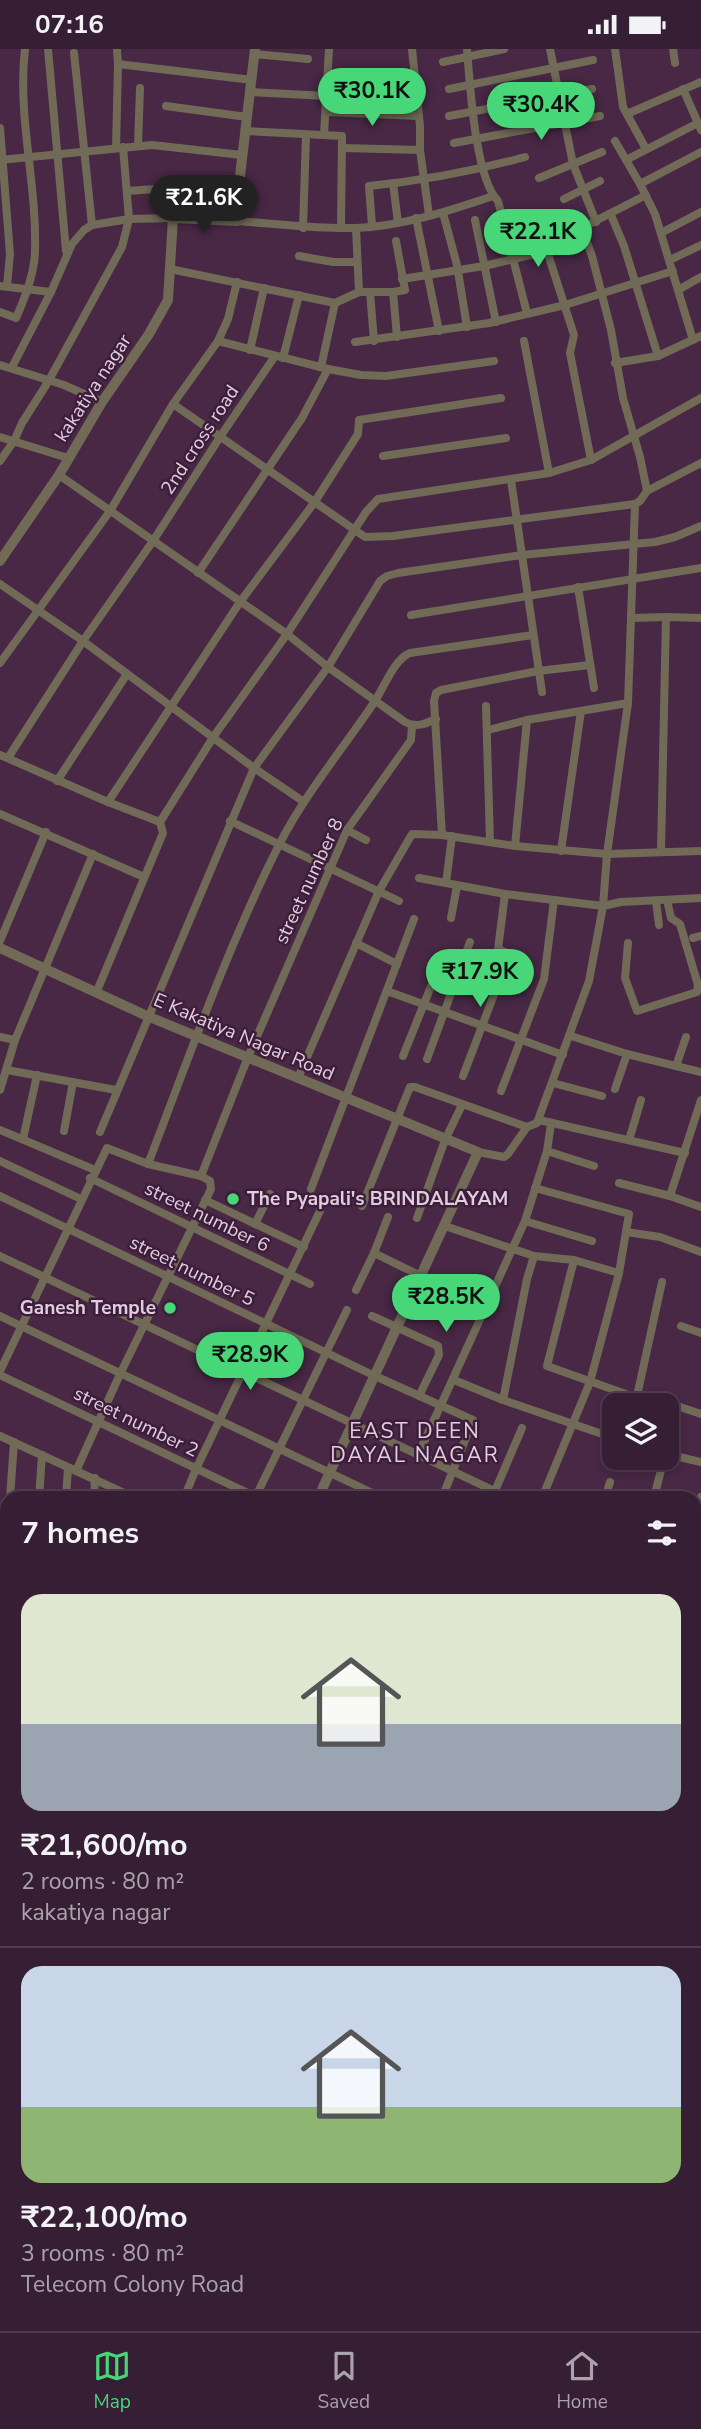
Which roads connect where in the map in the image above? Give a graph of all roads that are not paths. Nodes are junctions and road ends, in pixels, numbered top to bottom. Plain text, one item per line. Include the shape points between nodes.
1 (48, 49) edge
2 (117, 49) edge
3 (329, 49) edge
4 (412, 49) edge
5 (505, 49) edge
6 (550, 49) edge
7 (615, 49) edge
8 (673, 49) edge
9 (25, 51) edge
10 (255, 52) edge
11 (74, 53) dead end
12 (467, 53) edge
13 (308, 59) dead end
14 (593, 60) dead end
15 (443, 62) dead end
16 (675, 63) dead end
17 (118, 64) junction
18 (554, 68) junction
19 (328, 75) junction
20 (415, 79) junction
21 (252, 80) junction
22 (701, 82) edge
23 (471, 85) junction
24 (140, 88) dead end
25 (449, 89) dead end
26 (592, 89) dead end
27 (683, 89) junction
28 (250, 92) junction
29 (559, 95) junction
30 (327, 96) junction
31 (166, 106) dead end
32 (326, 111) junction
33 (474, 113) junction
34 (627, 114) junction
35 (419, 115) junction
36 (449, 116) dead end
37 (600, 116) dead end
38 (247, 117) junction
39 (565, 123) junction
40 (700, 127) edge
41 (0, 128) edge
42 (245, 131) junction
43 (324, 134) junction
44 (306, 135) junction
45 (477, 139) junction
46 (615, 141) dead end
47 (454, 143) dead end
48 (138, 146) junction
49 (120, 148) junction
50 (343, 148) junction
51 (646, 149) junction
52 (420, 150) junction
53 (86, 152) junction
54 (602, 152) dead end
55 (701, 152) edge
56 (59, 155) junction
57 (242, 155) junction
58 (525, 157) dead end
59 (30, 158) junction
60 (1, 160) edge
61 (626, 160) junction
62 (573, 164) junction
63 (483, 168) junction
64 (539, 178) dead end
65 (423, 180) junction
66 (600, 181) dead end
67 (393, 183) junction
68 (640, 184) junction
69 (181, 188) dead end
70 (156, 189) dead end
71 (127, 191) junction
72 (582, 191) junction
73 (238, 193) junction
74 (646, 195) junction
75 (493, 196) junction
76 (564, 199) dead end
77 (701, 212) edge
78 (443, 213) junction
79 (429, 215) junction
80 (611, 215) junction
81 (173, 218) junction
82 (416, 218) junction
83 (130, 219) junction
84 (475, 220) dead end
85 (237, 221) junction
86 (596, 222) junction
87 (398, 223) junction
88 (92, 225) junction
89 (372, 226) junction
90 (543, 226) dead end
91 (303, 227) junction
92 (341, 227) junction
93 (356, 227) junction
94 (582, 229) junction
95 (661, 233) junction
96 (564, 237) dead end
97 (396, 241) dead end
98 (701, 244) edge
99 (547, 251) junction
100 (67, 254) junction
101 (299, 256) dead end
102 (512, 259) junction
103 (670, 260) junction
104 (357, 262) junction
105 (484, 265) junction
106 (170, 268) junction
107 (458, 270) junction
108 (673, 271) junction
109 (429, 276) junction
110 (701, 277) edge
111 (402, 279) junction
112 (237, 282) junction
113 (636, 282) junction
114 (4, 286) edge
115 (28, 288) junction
116 (264, 288) junction
117 (678, 290) junction
118 (51, 292) junction
119 (359, 292) junction
120 (370, 292) junction
121 (393, 292) junction
122 (600, 293) junction
123 (299, 295) junction
124 (335, 303) junction
125 (565, 305) junction
126 (0, 313) edge
127 (527, 313) junction
128 (496, 322) junction
129 (467, 327) junction
130 (439, 331) junction
131 (397, 337) junction
132 (697, 338) edge
133 (218, 341) junction
134 (374, 341) junction
135 (524, 341) dead end
136 (355, 342) dead end
137 (250, 349) junction
138 (658, 356) junction
139 (279, 357) junction
140 (494, 361) dead end
141 (615, 363) junction
142 (0, 365) edge
143 (12, 367) junction
144 (324, 368) junction
145 (48, 382) junction
146 (500, 398) dead end
147 (701, 398) edge
148 (102, 402) junction
149 (173, 404) junction
150 (633, 435) junction
151 (0, 437) edge
152 (220, 437) junction
153 (506, 438) dead end
154 (14, 441) junction
155 (383, 456) dead end
156 (68, 458) junction
157 (591, 460) junction
158 (0, 461) edge
159 (701, 463) edge
160 (267, 470) junction
161 (549, 473) junction
162 (59, 475) junction
163 (512, 480) junction
164 (647, 491) junction
165 (314, 503) junction
166 (635, 504) junction
167 (110, 511) junction
168 (516, 520) junction
169 (701, 526) edge
170 (356, 530) junction
171 (153, 541) junction
172 (633, 544) junction
173 (522, 555) junction
174 (0, 561) edge
175 (701, 568) edge
176 (198, 573) junction
177 (633, 580) junction
178 (0, 584) edge
179 (578, 587) junction
180 (529, 596) junction
181 (240, 603) junction
182 (37, 610) junction
183 (411, 615) dead end
184 (666, 617) junction
185 (631, 618) junction
186 (701, 618) edge
187 (286, 634) junction
188 (533, 635) junction
189 (83, 641) junction
190 (0, 663) edge
191 (590, 665) junction
192 (328, 667) junction
193 (538, 671) junction
194 (127, 674) junction
195 (594, 688) dead end
196 (542, 692) dead end
197 (375, 701) junction
198 (628, 703) junction
199 (172, 706) junction
200 (486, 706) dead end
201 (581, 711) junction
202 (436, 719) junction
203 (527, 720) junction
204 (412, 726) junction
205 (488, 730) junction
206 (214, 737) junction
207 (4, 756) edge
208 (254, 768) junction
209 (57, 781) junction
210 (108, 802) junction
211 (304, 802) junction
212 (0, 814) edge
213 (230, 821) junction
214 (160, 822) junction
215 (347, 829) junction
216 (46, 832) junction
217 (447, 835) junction
218 (366, 840) dead end
219 (490, 842) junction
220 (279, 843) junction
221 (515, 846) junction
222 (561, 851) junction
223 (661, 851) junction
224 (701, 851) edge
225 (93, 854) junction
226 (607, 854) junction
227 (330, 869) junction
228 (144, 877) junction
229 (419, 879) dead end
230 (446, 883) junction
231 (457, 886) junction
232 (379, 891) junction
233 (505, 894) junction
234 (701, 898) edge
235 (554, 900) junction
236 (667, 900) junction
237 (399, 901) dead end
238 (656, 901) junction
239 (603, 906) junction
240 (451, 918) dead end
241 (414, 919) dead end
242 (659, 925) dead end
243 (0, 941) edge
244 (470, 942) dead end
245 (356, 943) junction
246 (628, 943) dead end
247 (0, 948) edge
248 (444, 954) dead end
249 (520, 958) dead end
250 (506, 963) dead end
251 (397, 964) junction
252 (45, 969) junction
253 (97, 991) junction
254 (387, 991) junction
255 (423, 1003) junction
256 (446, 1011) junction
257 (148, 1016) junction
258 (483, 1025) junction
259 (197, 1036) junction
260 (571, 1036) junction
261 (0, 1037) edge
262 (686, 1037) dead end
263 (522, 1039) junction
264 (15, 1040) junction
265 (628, 1054) junction
266 (563, 1055) junction
267 (403, 1056) dead end
268 (248, 1057) junction
269 (427, 1059) dead end
270 (676, 1066) junction
271 (7, 1070) junction
272 (701, 1072) edge
273 (37, 1075) junction
274 (463, 1076) dead end
275 (298, 1078) junction
276 (73, 1082) junction
277 (553, 1083) junction
278 (615, 1089) dead end
279 (0, 1090) edge
280 (116, 1090) junction
281 (501, 1091) dead end
282 (602, 1096) dead end
283 (346, 1099) junction
284 (641, 1100) dead end
285 (701, 1100) edge
286 (462, 1105) junction
287 (396, 1119) junction
288 (539, 1120) junction
289 (551, 1124) junction
290 (527, 1127) junction
291 (0, 1130) edge
292 (64, 1131) dead end
293 (100, 1132) dead end
294 (23, 1139) junction
295 (445, 1140) junction
296 (629, 1140) junction
297 (547, 1151) junction
298 (478, 1152) junction
299 (685, 1153) junction
300 (0, 1161) edge
301 (148, 1164) junction
302 (594, 1166) dead end
303 (92, 1174) junction
304 (201, 1176) junction
305 (619, 1182) dead end
306 (536, 1188) junction
307 (310, 1189) dead end
308 (270, 1194) dead end
309 (0, 1196) edge
310 (670, 1196) junction
311 (81, 1199) junction
312 (205, 1200) junction
313 (362, 1206) dead end
314 (701, 1207) edge
315 (320, 1210) dead end
316 (388, 1217) dead end
317 (417, 1218) dead end
318 (525, 1221) junction
319 (255, 1224) junction
320 (191, 1226) junction
321 (445, 1226) junction
322 (68, 1229) junction
323 (626, 1233) junction
324 (592, 1241) dead end
325 (304, 1247) junction
326 (513, 1249) junction
327 (701, 1252) edge
328 (374, 1253) junction
329 (0, 1256) edge
330 (534, 1256) junction
331 (574, 1260) junction
332 (619, 1273) junction
333 (290, 1274) junction
334 (45, 1276) junction
335 (168, 1276) junction
336 (421, 1277) junction
337 (662, 1282) dead end
338 (310, 1284) dead end
339 (356, 1290) dead end
340 (464, 1297) dead end
341 (347, 1310) dead end
342 (0, 1316) edge
343 (372, 1316) dead end
344 (144, 1324) junction
345 (266, 1325) junction
346 (21, 1326) junction
347 (681, 1326) dead end
348 (397, 1327) junction
349 (701, 1333) edge
350 (326, 1353) junction
351 (243, 1371) junction
352 (121, 1372) junction
353 (0, 1373) edge
354 (375, 1377) junction
355 (454, 1380) junction
356 (590, 1382) junction
357 (617, 1393) edge
358 (638, 1393) edge
359 (419, 1396) junction
360 (303, 1400) junction
361 (503, 1400) junction
362 (440, 1405) junction
363 (679, 1407) edge
364 (701, 1414) edge
365 (98, 1420) junction
366 (220, 1420) junction
367 (352, 1425) junction
368 (574, 1425) junction
369 (522, 1428) dead end
370 (602, 1434) edge
371 (0, 1436) edge
372 (14, 1442) junction
373 (279, 1450) junction
374 (42, 1455) junction
375 (418, 1455) junction
376 (679, 1458) edge
377 (701, 1462) edge
378 (72, 1469) junction
379 (196, 1469) junction
380 (661, 1470) edge
381 (453, 1471) junction
382 (329, 1473) junction
383 (95, 1478) junction
384 (610, 1482) dead end
385 (10, 1491) edge
386 (39, 1491) edge
387 (67, 1491) edge
388 (94, 1491) edge
389 (117, 1491) edge
390 (187, 1491) edge
391 (242, 1491) edge
392 (259, 1491) edge
393 (321, 1491) edge
394 (368, 1491) edge
395 (445, 1491) edge
396 (495, 1491) joint
397 (544, 1491) edge
398 (607, 1491) edge
399 (656, 1491) edge

1 - 56 street
2 - 17 street
3 - 19 street
4 - 20 street
5 - 12 street
6 - 18 street
7 - 34 street
8 - 16 street
9 - 59 street via 23,93
10 - 13 street
10 - 21 street
11 - 53 street
12 - 15 street
12 - 23 street
14 - 18 street
17 - 21 street
17 - 49 street
18 - 23 street
18 - 29 street
19 - 20 street
19 - 30 street
20 - 35 street
21 - 28 street
22 - 27 street
23 - 25 street
23 - 33 street
24 - 48 street
26 - 29 street
27 - 34 street
27 - 40 street
28 - 30 street
28 - 38 street
29 - 33 street
29 - 39 street
30 - 32 street
31 - 38 street
32 - 35 street
32 - 43 street
33 - 36 street
33 - 45 street
34 - 51 street
35 - 52 street
37 - 39 street
38 - 42 street
39 - 45 street
39 - 62 street
40 - 51 street
41 - 60 street
42 - 44 street
42 - 57 street
43 - 44 street
43 - 50 street via 342,136
44 - 91 street
45 - 47 street
45 - 63 street
46 - 61 street
48 - 49 street
48 - 57 street
49 - 53 street
49 - 71 street
50 - 52 street
50 - 92 street
51 - 61 street
52 - 65 street
53 - 56 street
53 - 88 street
54 - 62 street
55 - 68 street
56 - 59 street
56 - 100 street
57 - 73 street
58 - 63 street
59 - 60 street
59 - 115 street via 36,252
60 - 114 street via 10,254
61 - 68 street
62 - 64 street
62 - 72 street
63 - 65 street
63 - 75 street
65 - 67 street
65 - 79 street
66 - 72 street
67 - 87 street
67 - 89 street via 368,186
68 - 74 street
69 - 73 street
70 - 71 street
71 - 83 street
72 - 76 street
72 - 86 street
73 - 85 street
74 - 80 street
74 - 95 street
75 - 78 street
75 - 102 street
77 - 95 street
78 - 79 street
78 - 107 street
79 - 82 street
80 - 86 street
80 - 113 street
81 - 83 street
81 - 85 street
81 - 106 street, kakatiya nagar
82 - 87 street
82 - 109 street
83 - 88 street
83 - 145 street via 122,247
84 - 105 street
85 - 91 street
86 - 94 street
87 - 89 street
88 - 100 street
89 - 93 street
90 - 99 street
91 - 92 street
92 - 93 street
93 - 104 street
94 - 96 street
94 - 122 street
95 - 103 street
97 - 111 street
98 - 103 street
99 - 102 street
99 - 125 street
100 - 118 street
101 - 104 street
102 - 105 street
102 - 127 street
103 - 108 street
104 - 119 street
105 - 107 street
105 - 128 street
106 - 112 street
106 - 148 street, kakatiya nagar via 168,300
107 - 109 street
107 - 129 street
108 - 113 street
108 - 117 street
109 - 111 street
109 - 130 street
110 - 117 street
111 - 121 street via 405,290
112 - 116 street
112 - 133 street
113 - 122 street
113 - 138 street
114 - 115 street
115 - 118 street
115 - 126 street via 16,318
116 - 123 street
116 - 137 street
117 - 132 street
118 - 143 street
119 - 120 street
119 - 124 street
120 - 121 street
120 - 134 street
121 - 131 street
122 - 125 street
122 - 141 street
123 - 124 street
123 - 139 street, 2nd cross road
124 - 144 street
125 - 127 street
125 - 157 street via 574,335 570,353
127 - 128 street
128 - 129 street
129 - 130 street
130 - 131 street
131 - 134 street
132 - 138 street
133 - 137 street
133 - 149 street
134 - 136 street
135 - 161 street
137 - 139 street
138 - 141 street
139 - 144 street
139 - 152 street, 2nd cross road
140 - 144 street via 386,376
141 - 150 street
142 - 143 street
143 - 145 street
144 - 160 street via 302,418
145 - 148 street
145 - 154 street
146 - 165 street via 359,420 358,434
147 - 150 street
148 - 156 street, kakatiya nagar
149 - 152 street
149 - 167 street
150 - 157 street
150 - 164 street
151 - 154 street
152 - 160 street
152 - 171 street, 2nd cross road
153 - 155 street
154 - 156 street
154 - 158 street
156 - 162 street, kakatiya nagar
157 - 161 street
159 - 164 street
160 - 165 street
160 - 176 street
161 - 163 street
162 - 167 street
162 - 174 street, kakatiya nagar
163 - 168 street
163 - 170 street via 378,499
164 - 166 street
165 - 170 street
165 - 181 street
166 - 168 street
166 - 172 street
167 - 171 street
167 - 182 street
168 - 170 street via 393,536 365,537
168 - 173 street
169 - 172 street via 675,537
170 - 187 street
171 - 176 street
171 - 189 street, 2nd cross road
172 - 173 street
172 - 177 street
173 - 180 street
173 - 192 street via 387,576
175 - 177 street
176 - 181 street
177 - 179 street
177 - 185 street
178 - 182 street
179 - 180 street
179 - 191 street
180 - 183 street
180 - 188 street
181 - 187 street
181 - 199 street
182 - 189 street
182 - 190 street
184 - 185 street
184 - 186 street
184 - 223 street
185 - 198 street
187 - 192 street
187 - 206 street
188 - 193 street
188 - 197 street via 404,656
189 - 194 street
189 - 207 street, 2nd cross road
191 - 193 street
191 - 195 street
192 - 197 street
192 - 208 street
193 - 196 street
193 - 202 street via 441,689 434,701
194 - 199 street
194 - 209 street
197 - 204 street
197 - 211 street
198 - 201 street
198 - 226 street
199 - 206 street
199 - 210 street
200 - 205 street
201 - 203 street
201 - 222 street
202 - 204 street
202 - 217 street
203 - 205 street
203 - 221 street
204 - 215 street, street number 8 via 411,740
205 - 219 street
206 - 208 street
206 - 214 street
207 - 209 street
208 - 211 street
208 - 213 street
209 - 210 street
210 - 214 street
211 - 220 street
212 - 216 street
213 - 220 street
213 - 257 street
214 - 228 street via 163,833
215 - 218 street
215 - 227 street, street number 8
216 - 225 street
216 - 243 street
217 - 219 street
217 - 230 street
217 - 232 street via 412,834
219 - 221 street
220 - 227 street
220 - 259 street via 226,957
221 - 222 street
222 - 226 street
223 - 224 street
223 - 226 street
225 - 228 street
225 - 252 street
226 - 239 street
227 - 232 street
227 - 268 street, street number 8
228 - 253 street
229 - 230 street
230 - 231 street
231 - 233 street
231 - 240 street
232 - 237 street
232 - 245 street
233 - 235 street
233 - 249 street via 498,949
234 - 236 street
235 - 239 street
235 - 263 street via 544,979
236 - 238 street
236 - 246 street via 671,918 680,924 697,992 634,1009 625,978
238 - 239 street
238 - 242 street
239 - 260 street via 589,981
241 - 251 street
244 - 256 street
245 - 251 street
245 - 275 street
247 - 252 street, E Kakatiya Nagar Road
248 - 255 street
250 - 258 street
251 - 254 street
252 - 253 street, E Kakatiya Nagar Road
252 - 264 street
253 - 257 street, E Kakatiya Nagar Road
254 - 255 street
254 - 283 street
255 - 256 street
255 - 267 street
256 - 258 street
256 - 269 street
257 - 259 street, E Kakatiya Nagar Road
257 - 280 street
258 - 263 street
258 - 274 street
259 - 268 street, E Kakatiya Nagar Road
259 - 301 street
260 - 265 street
260 - 266 street
261 - 264 street
262 - 270 street
263 - 266 street
263 - 281 street
264 - 271 street
265 - 270 street
265 - 278 street
266 - 277 street
268 - 275 street, E Kakatiya Nagar Road
268 - 304 street, street number 8
270 - 272 street
271 - 273 street
271 - 279 street
273 - 276 street
273 - 294 street
275 - 283 street, E Kakatiya Nagar Road
276 - 280 street
276 - 292 street
277 - 282 street
277 - 288 street
280 - 293 street
283 - 287 street, E Kakatiya Nagar Road
283 - 307 street
284 - 296 street
285 - 299 street
286 - 287 street via 410,1087
286 - 290 street
286 - 295 street
287 - 295 street, E Kakatiya Nagar Road
287 - 313 street
288 - 289 street
288 - 290 street
289 - 296 street
289 - 297 street
290 - 298 street via 504,1157
291 - 294 street, street number 6
294 - 303 street, street number 6
295 - 298 street, E Kakatiya Nagar Road
295 - 317 street
296 - 299 street
297 - 302 street
297 - 306 street
298 - 321 street
299 - 310 street
300 - 311 street
301 - 303 street via 107,1147
301 - 304 street
303 - 311 street
303 - 320 street, street number 6
304 - 312 street via 212,1184
305 - 310 street
306 - 318 street
306 - 323 street via 629,1215
308 - 319 street
309 - 322 street, street number 5
310 - 314 street
311 - 322 street
312 - 319 street
312 - 320 street
315 - 325 street
316 - 328 street
318 - 324 street
318 - 326 street
319 - 325 street
320 - 333 street, street number 6
320 - 335 street
321 - 326 street
321 - 336 street
322 - 334 street
322 - 335 street, street number 5
323 - 327 street via 660,1237
323 - 332 street
325 - 333 street
326 - 330 street
326 - 355 street
328 - 336 street
328 - 339 street
329 - 334 street
330 - 331 street
330 - 361 street
331 - 332 street
331 - 356 street via 547,1366
332 - 356 street
333 - 338 street, street number 6
333 - 345 street
334 - 344 street
334 - 346 street
335 - 344 street
335 - 345 street, street number 5
336 - 340 street
336 - 348 street
337 - 358 street
341 - 350 street
342 - 346 street
343 - 348 street
344 - 351 street
344 - 352 street
345 - 350 street, street number 5
345 - 351 street
346 - 352 street
346 - 353 street
347 - 349 street
348 - 354 street
348 - 359 street via 440,1349
350 - 354 street, street number 5
350 - 360 street
351 - 360 street
351 - 366 street
352 - 365 street
352 - 366 street
353 - 365 street, street number 2
354 - 359 street, street number 5
354 - 367 street
355 - 361 street
355 - 362 street
356 - 357 street
356 - 368 street
359 - 362 street, street number 5
360 - 367 street
360 - 373 street
361 - 368 street
362 - 375 street
362 - 381 street, street number 5 via 473,1420
363 - 364 street
365 - 378 street
365 - 379 street, street number 2
366 - 373 street
366 - 379 street
367 - 375 street
367 - 382 street
368 - 370 street
368 - 397 street
369 - 396 street
371 - 372 street
372 - 374 street
372 - 385 street
373 - 382 street
373 - 392 street
374 - 378 street
374 - 386 street
375 - 381 street
376 - 377 street
378 - 383 street
378 - 387 street
379 - 390 street
379 - 391 street, street number 2
380 - 399 street
381 - 395 street
381 - 396 street
382 - 393 street
382 - 394 street
383 - 388 street
383 - 389 street
384 - 398 street

